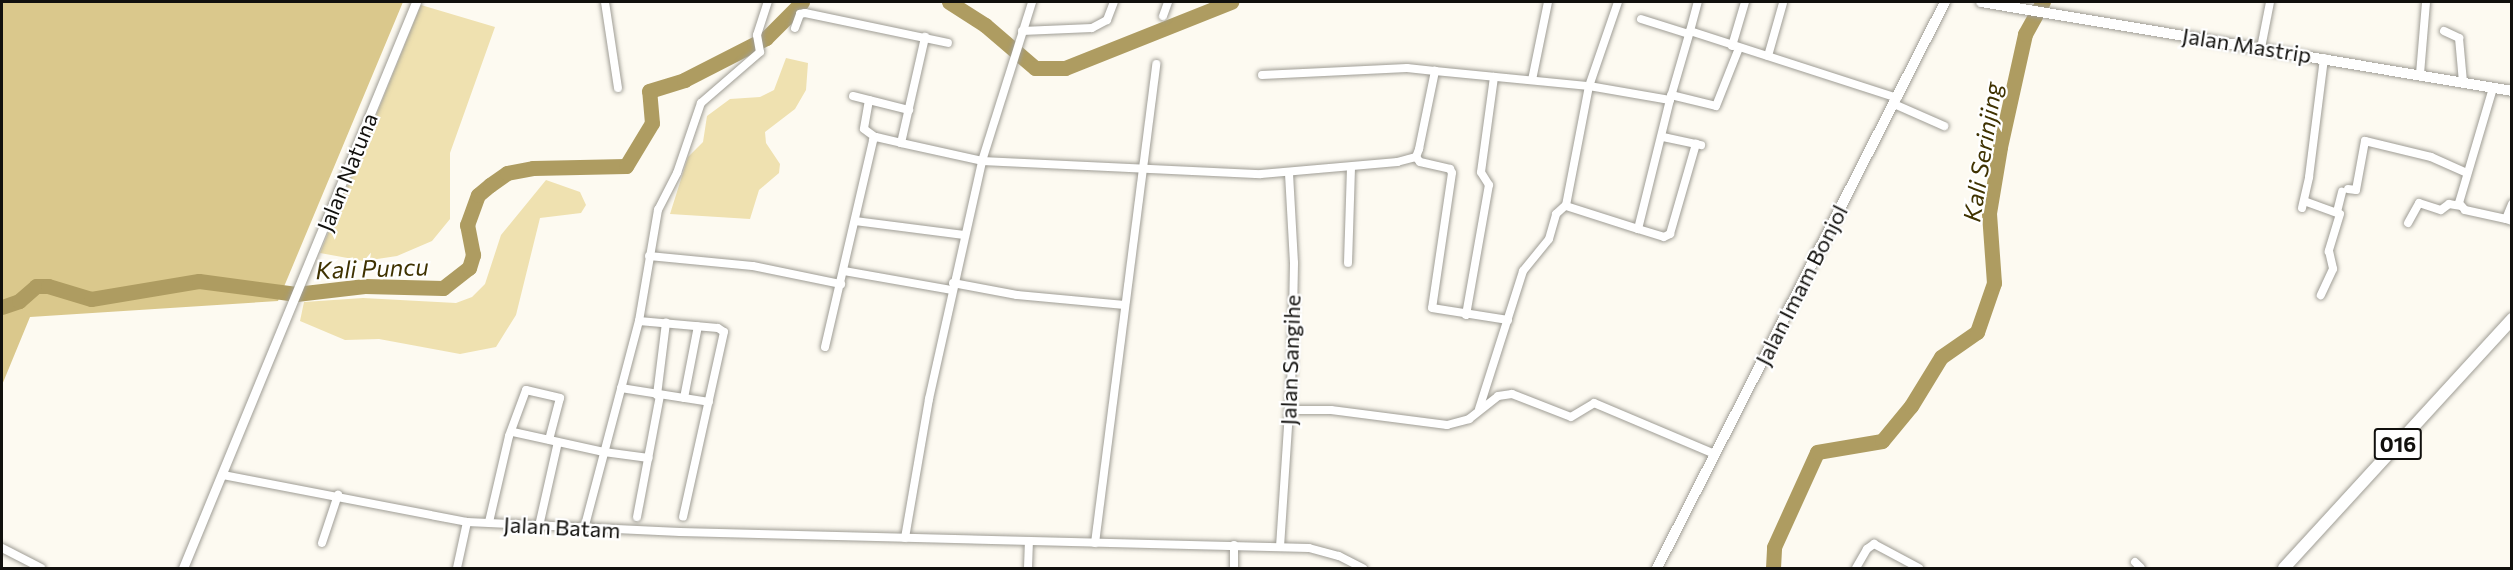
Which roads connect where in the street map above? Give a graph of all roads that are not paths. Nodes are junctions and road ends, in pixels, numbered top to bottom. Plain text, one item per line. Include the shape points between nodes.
1 (416, 2) edge
2 (604, 2) edge
3 (768, 2) edge
4 (1032, 2) edge
5 (1114, 2) edge
6 (1168, 2) edge
7 (1548, 2) edge
8 (1618, 2) edge
9 (1698, 2) edge
10 (1745, 2) edge
11 (1945, 2) edge
12 (1981, 2) edge
13 (2270, 2) edge
14 (2426, 2) edge
15 (1783, 3) edge
16 (1164, 16) dead end
17 (1641, 19) dead end
18 (795, 28) dead end
19 (1022, 31) junction
20 (2444, 31) dead end
21 (1690, 32) junction
22 (925, 37) junction
23 (948, 43) dead end
24 (1736, 47) junction
25 (2261, 48) junction
26 (1768, 56) junction
27 (2324, 58) junction
28 (1156, 64) dead end
29 (1435, 72) junction
30 (2420, 74) junction
31 (1262, 75) dead end
32 (1494, 77) junction
33 (1532, 80) junction
34 (2463, 82) junction
35 (1589, 86) junction
36 (618, 88) dead end
37 (2493, 88) junction
38 (2511, 92) edge
39 (853, 96) dead end
40 (1671, 98) junction
41 (869, 100) junction
42 (1895, 101) junction
43 (909, 110) junction
44 (1944, 126) dead end
45 (875, 137) junction
46 (1663, 137) junction
47 (901, 143) junction
48 (1416, 157) junction
49 (982, 161) junction
50 (1143, 167) junction
51 (1351, 167) junction
52 (2467, 173) junction
53 (1289, 174) junction
54 (2511, 204) edge
55 (1566, 205) junction
56 (2460, 206) junction
57 (2337, 212) junction
58 (2509, 220) edge
59 (855, 221) junction
60 (2408, 223) dead end
61 (1638, 229) junction
62 (964, 235) junction
63 (649, 256) junction
64 (1348, 263) dead end
65 (844, 271) junction
66 (841, 284) junction
67 (953, 287) junction
68 (2321, 295) dead end
69 (1125, 305) junction
70 (1466, 315) junction
71 (1508, 320) junction
72 (639, 321) junction
73 (2511, 321) edge
74 (666, 323) junction
75 (698, 326) junction
76 (825, 347) dead end
77 (621, 388) junction
78 (659, 395) junction
79 (684, 398) junction
80 (709, 402) junction
81 (1289, 410) junction
82 (1478, 410) junction
83 (513, 432) junction
84 (549, 440) junction
85 (558, 442) junction
86 (604, 452) junction
87 (1715, 454) junction
88 (650, 458) junction
89 (224, 476) junction
90 (338, 495) junction
91 (637, 517) dead end
92 (683, 517) dead end
93 (467, 522) junction
94 (489, 522) junction
95 (539, 526) junction
96 (584, 529) junction
97 (905, 538) junction
98 (1029, 542) junction
99 (322, 543) dead end
100 (1095, 543) junction
101 (1234, 545) junction
102 (1280, 547) junction
103 (2, 548) edge
104 (2135, 562) dead end
105 (41, 568) edge
106 (183, 568) edge
107 (457, 568) edge
108 (1028, 568) edge
109 (1233, 568) edge
110 (1363, 568) edge
111 (1657, 568) edge
112 (1856, 568) edge
113 (1919, 568) edge
114 (2141, 568) edge
115 (2284, 568) edge

1 - 89 street, Jalan Natuna
2 - 36 street
3 - 63 street via 757,35 761,51 701,103 677,173 658,210
4 - 19 street
5 - 19 street via 1107,20 1092,28
6 - 16 street
7 - 33 street
8 - 35 street
9 - 21 street
10 - 24 street
11 - 42 main road, Jalan Imam Bonjol
12 - 25 main road, Jalan Mastrip
13 - 25 street
14 - 30 street
15 - 26 street
17 - 21 street
18 - 22 street via 802,13
19 - 49 street
20 - 34 street via 2459,38
21 - 24 street
21 - 40 street
22 - 23 street
22 - 43 street
24 - 26 street
24 - 40 street via 1716,106
25 - 27 main road, Jalan Mastrip
26 - 42 street
27 - 30 main road, Jalan Mastrip
27 - 57 street via 2303,204
28 - 50 street
29 - 31 street via 1407,68
29 - 32 street
29 - 48 street via 1423,141
30 - 34 main road, Jalan Mastrip
32 - 33 street
32 - 70 street via 1480,172 1489,185
33 - 35 street
34 - 37 main road, Jalan Mastrip
35 - 40 street
35 - 55 street
37 - 38 main road, Jalan Mastrip
37 - 52 street
39 - 41 street
40 - 46 street
41 - 43 street
41 - 45 street via 864,129
42 - 44 street
42 - 87 main road, Jalan Imam Bonjol
43 - 47 street
45 - 47 street
45 - 59 street
46 - 61 street
46 - 61 street via 1699,145 1670,234 1664,237
47 - 49 street
48 - 51 street
48 - 70 street via 1420,162 1452,171 1432,308
49 - 50 street
49 - 62 street
50 - 53 street via 1219,174
50 - 69 street
51 - 53 street
51 - 64 street
52 - 56 street
52 - 57 street via 2431,157 2365,141 2356,190 2345,190
53 - 81 street, Jalan Sangihe via 1294,263
54 - 58 street
55 - 61 street
55 - 71 street via 1556,214 1540,252 1527,262
56 - 58 street
56 - 60 street via 2450,204 2441,210 2419,203
57 - 68 street via 2340,216 2329,251 2333,269
59 - 62 street
59 - 65 street
62 - 67 street
63 - 66 street via 753,266
63 - 72 street
65 - 66 street
65 - 67 street
66 - 76 street
67 - 69 street
67 - 97 street
69 - 100 street
70 - 71 street
71 - 82 street
72 - 74 street
72 - 77 street
73 - 115 main road, 016
74 - 75 street
74 - 78 street
75 - 79 street
75 - 80 street via 724,332
77 - 78 street
77 - 86 street
78 - 79 street
78 - 88 street
79 - 80 street
80 - 92 street
81 - 82 street via 1331,410 1447,425 1462,423
81 - 102 street, Jalan Sangihe
82 - 87 street via 1504,394 1571,417 1594,403
83 - 84 street
83 - 84 street via 525,391 554,394 560,399
83 - 94 street
84 - 85 street
85 - 86 street
85 - 95 street
86 - 88 street
86 - 96 street
87 - 111 main road, Jalan Imam Bonjol
88 - 91 street
89 - 90 street, Jalan Batam
89 - 106 street, Jalan Natuna
90 - 93 street, Jalan Batam
90 - 99 street
93 - 94 street, Jalan Batam
93 - 107 street
94 - 95 street, Jalan Batam
95 - 96 street, Jalan Batam
96 - 97 street, Jalan Batam
97 - 98 street, Jalan Batam
98 - 100 street, Jalan Batam
98 - 108 street
100 - 101 street, Jalan Batam
101 - 102 street, Jalan Batam
101 - 109 street
102 - 110 street, Jalan Batam via 1324,552
103 - 105 street
104 - 114 street
112 - 113 street via 1874,544

